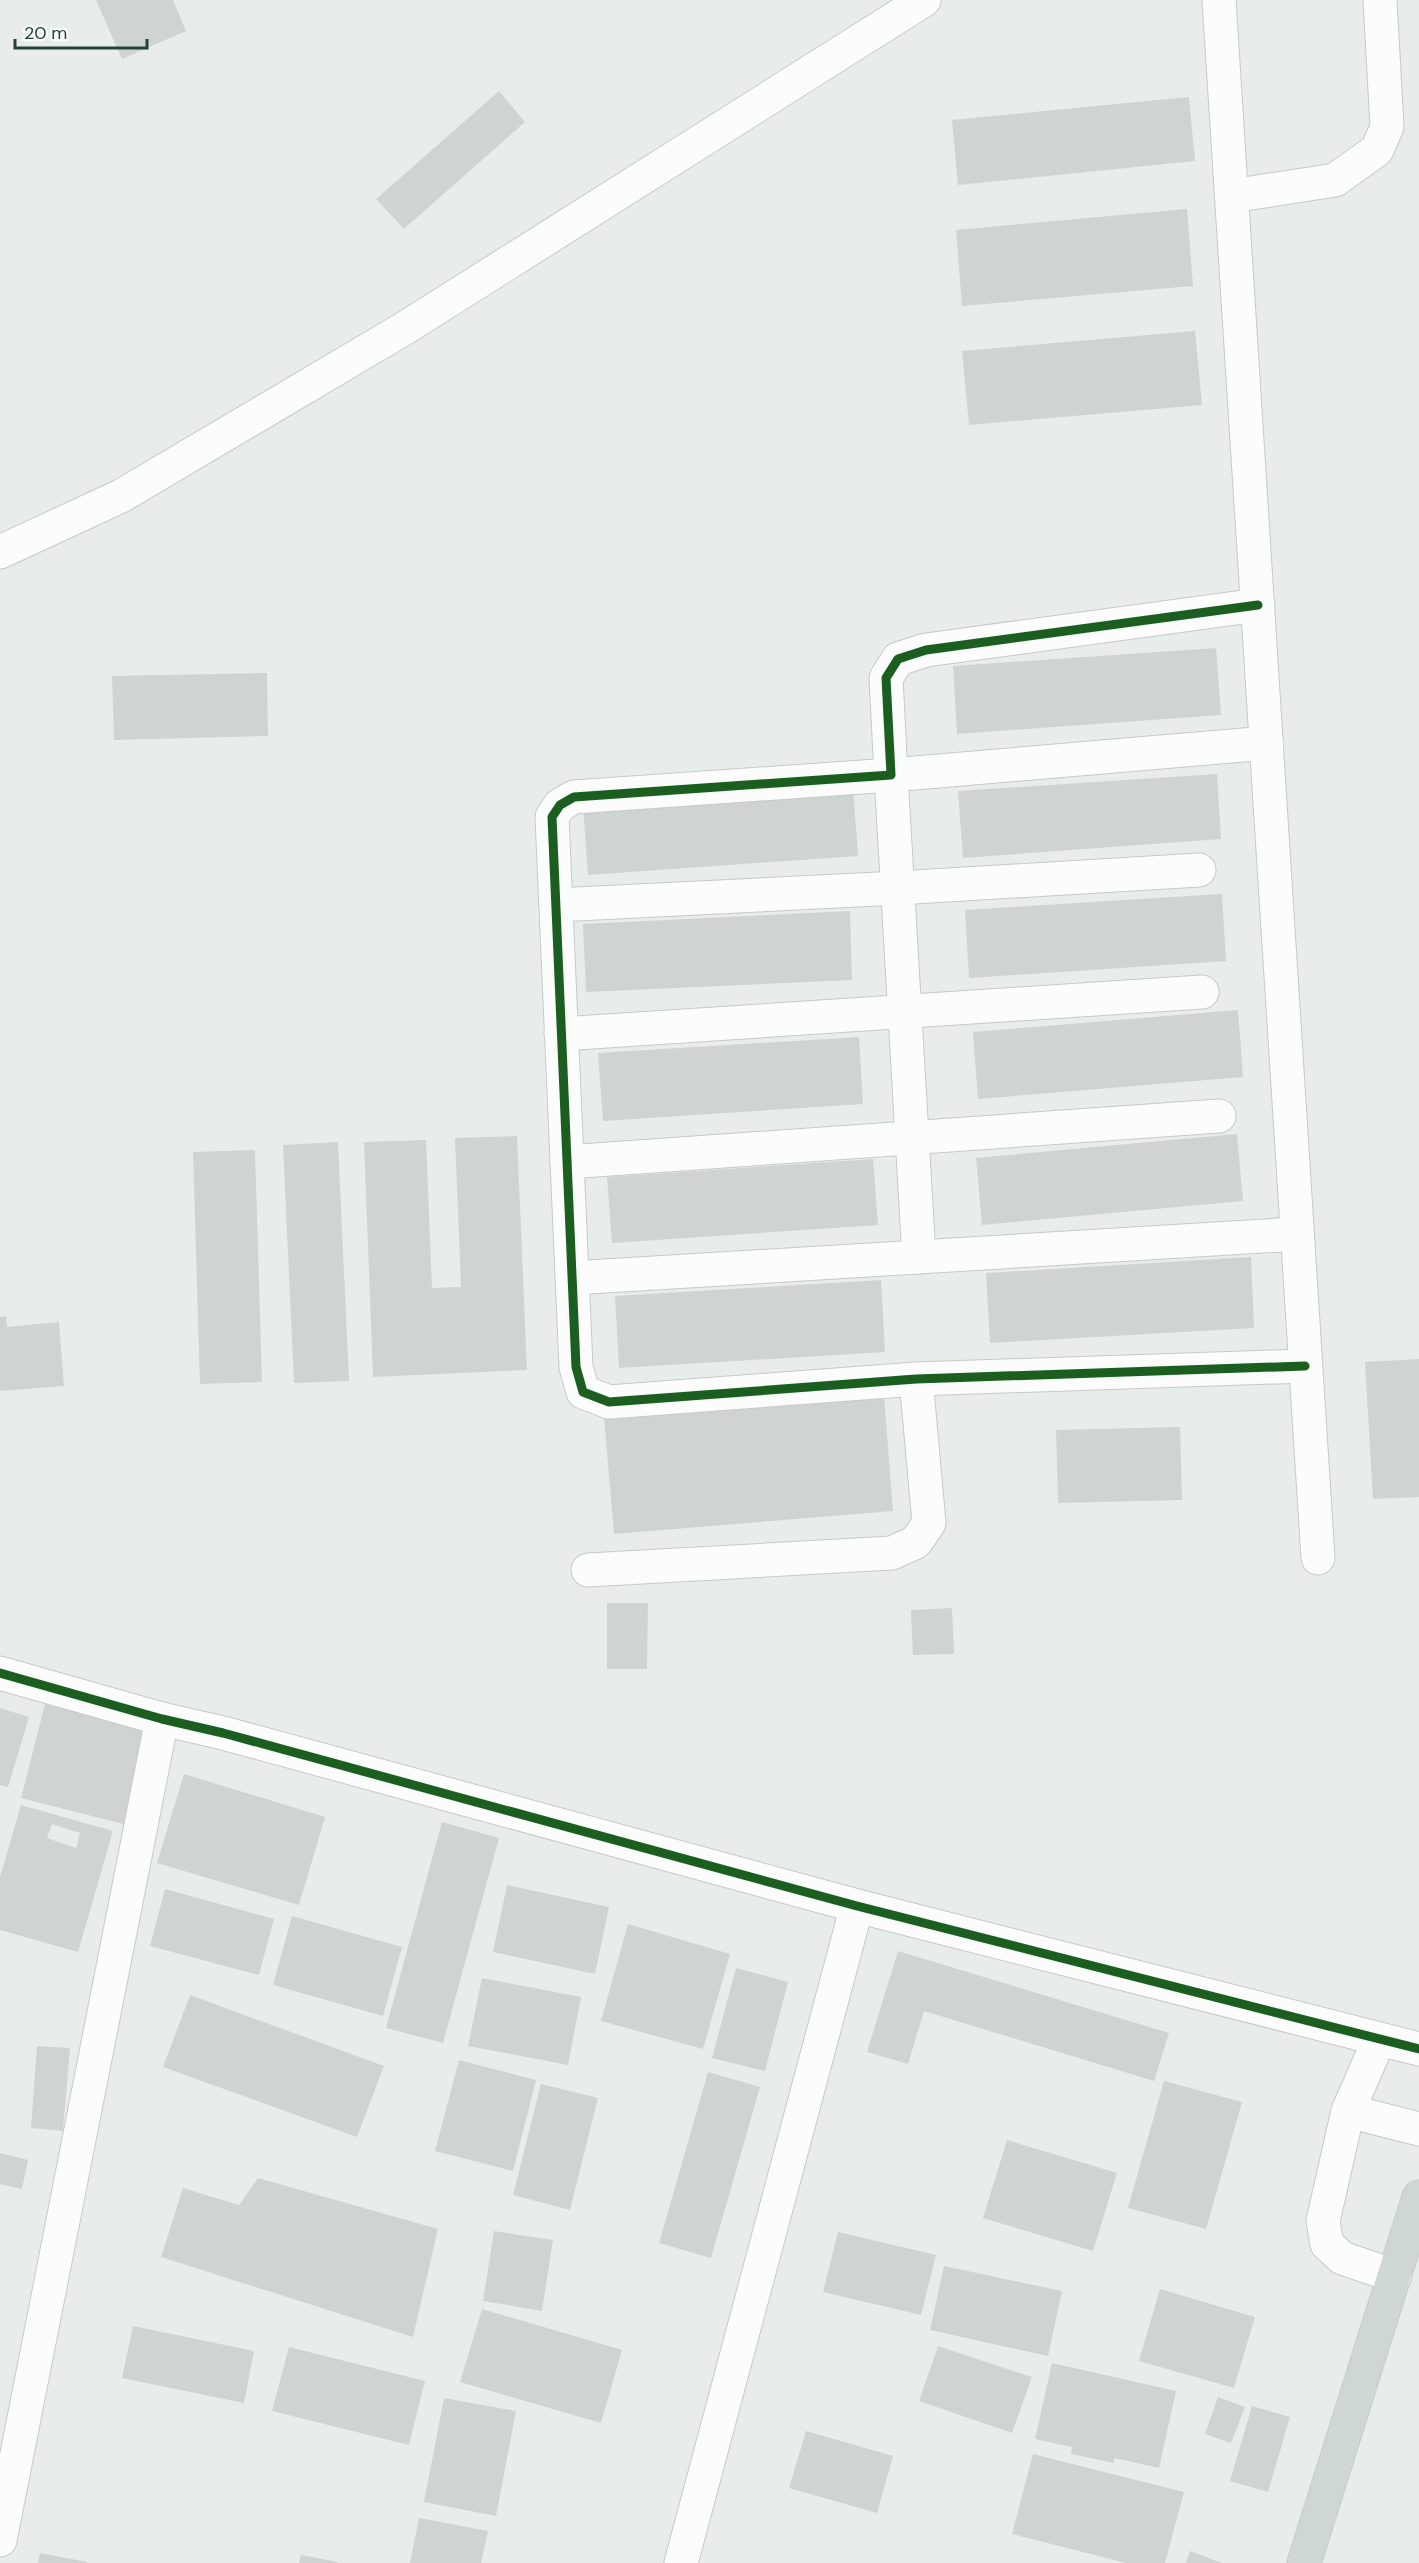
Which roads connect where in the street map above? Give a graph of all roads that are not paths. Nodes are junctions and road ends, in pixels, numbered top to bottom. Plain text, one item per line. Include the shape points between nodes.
1 (924, 0) edge
2 (1219, 0) edge
3 (1380, 0) edge
4 (1232, 196) junction
5 (0, 552) edge
6 (1258, 605) junction
7 (1267, 743) junction
8 (891, 775) junction
9 (1199, 870) dead end
10 (898, 888) junction
11 (556, 905) junction
12 (1202, 993) dead end
13 (905, 1012) junction
14 (561, 1034) junction
15 (1219, 1116) dead end
16 (912, 1137) junction
17 (567, 1162) junction
18 (1298, 1234) junction
19 (919, 1257) junction
20 (572, 1278) junction
21 (1305, 1366) junction
22 (916, 1379) junction
23 (1318, 1558) dead end
24 (588, 1570) dead end
25 (0, 1673) edge
26 (162, 1719) junction
27 (857, 1906) junction
28 (1379, 2040) junction
29 (1419, 2049) edge
30 (1348, 2111) junction
31 (1419, 2129) edge
32 (1419, 2197) edge
33 (1395, 2276) junction
34 (0, 2540) edge
35 (681, 2563) edge
36 (1304, 2563) edge

1 - 5 street via 405,328 121,496
2 - 4 street
3 - 4 street via 1387,127 1377,150 1335,180
4 - 6 street
6 - 7 street
6 - 8 street via 926,650 898,659 886,678
7 - 8 street
7 - 18 street
8 - 10 street
8 - 11 street via 574,797 560,805 552,817
9 - 10 street
10 - 11 street
10 - 13 street
11 - 14 street
12 - 13 street
13 - 14 street
13 - 16 street
14 - 17 street
15 - 16 street
16 - 17 street
16 - 19 street
17 - 20 street
18 - 19 street
18 - 21 street
19 - 20 street
20 - 22 street via 576,1367 583,1392 609,1402
21 - 22 street
21 - 23 street
22 - 24 street via 929,1523 916,1542 892,1553
25 - 26 street
26 - 27 street
26 - 34 street
27 - 28 street
27 - 35 street
28 - 29 street
28 - 30 street
30 - 31 street
30 - 33 street via 1323,2221 1327,2244 1342,2258
32 - 33 main road
33 - 36 main road

